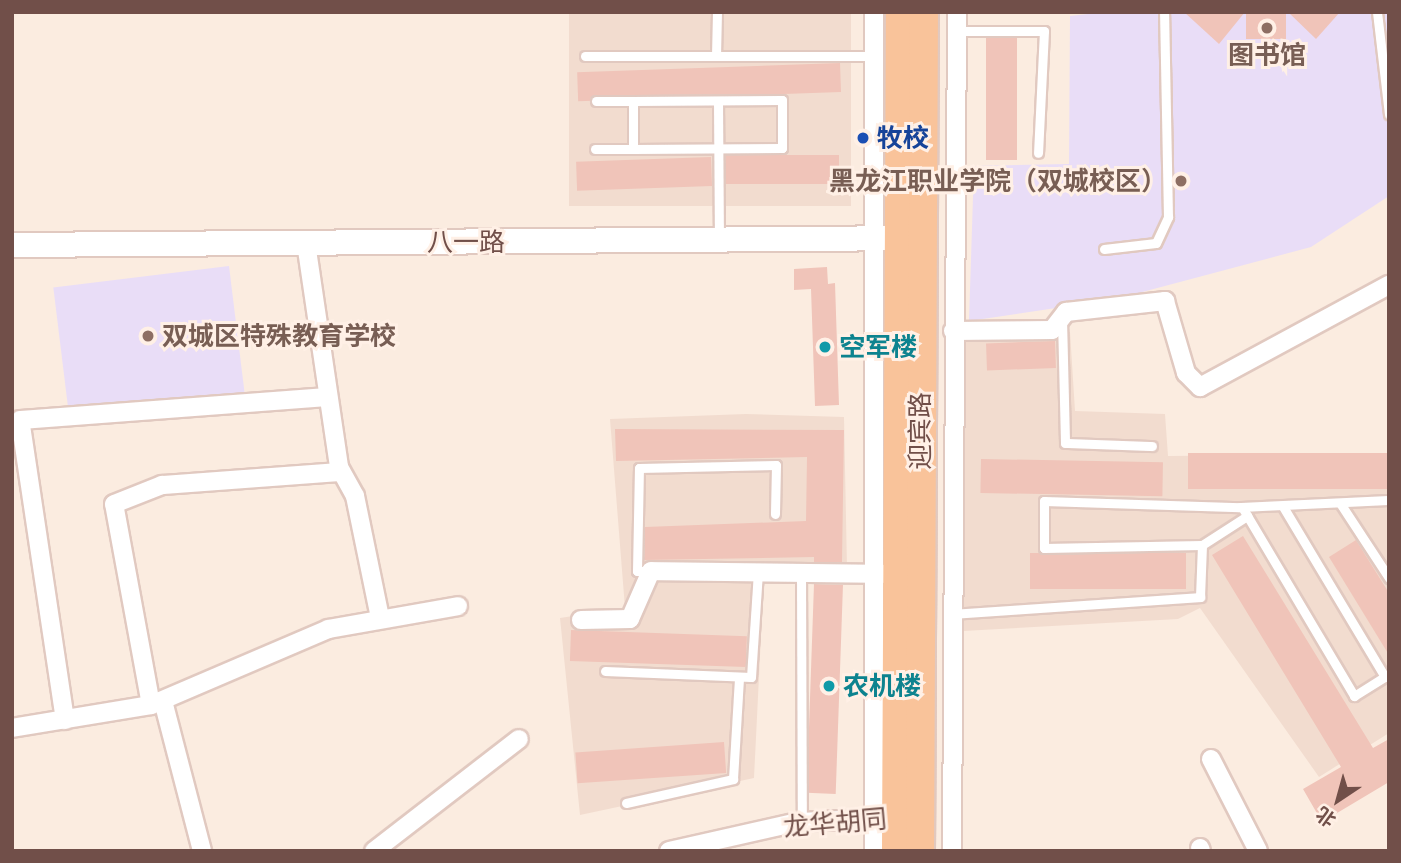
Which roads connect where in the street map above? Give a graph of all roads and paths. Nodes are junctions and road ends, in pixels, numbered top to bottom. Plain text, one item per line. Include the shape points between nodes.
1 (717, 12) edge
2 (874, 12) edge
3 (900, 12) edge
4 (924, 12) edge
5 (957, 12) edge
6 (1164, 12) edge
7 (1377, 12) edge
8 (957, 31) junction
9 (886, 55) junction
10 (585, 56) dead end
11 (716, 56) junction
12 (596, 101) dead end
13 (633, 101) junction
14 (718, 101) junction
15 (1389, 114) edge
16 (719, 148) junction
17 (595, 149) dead end
18 (633, 149) junction
19 (1038, 153) dead end
20 (870, 238) junction
21 (910, 238) junction
22 (719, 240) junction
23 (306, 243) junction
24 (12, 245) edge
25 (1104, 248) dead end
26 (1389, 285) edge
27 (1062, 317) junction
28 (953, 331) junction
29 (328, 397) junction
30 (1152, 446) dead end
31 (341, 471) junction
32 (1340, 503) junction
33 (1387, 503) edge
34 (1283, 505) junction
35 (1244, 512) junction
36 (775, 514) dead end
37 (1202, 545) junction
38 (650, 571) junction
39 (758, 572) junction
40 (801, 573) junction
41 (886, 574) junction
42 (1389, 578) edge
43 (458, 606) dead end
44 (952, 614) junction
45 (380, 618) junction
46 (581, 620) dead end
47 (605, 671) dead end
48 (739, 677) junction
49 (157, 703) junction
50 (65, 720) junction
51 (12, 728) edge
52 (519, 739) dead end
53 (1211, 759) dead end
54 (626, 803) dead end
55 (896, 817) junction
56 (802, 822) junction
57 (202, 851) edge
58 (374, 851) edge
59 (669, 851) edge
60 (874, 851) edge
61 (896, 851) edge
62 (920, 851) edge
63 (952, 851) edge
64 (1258, 851) edge

1 - 11 lane
2 - 9 street
3 - 9 main road, 迎宾路
4 - 21 main road, 迎宾路
5 - 8 street
6 - 25 lane via 1168,217 1156,243
7 - 15 lane
8 - 19 lane via 1044,31
8 - 28 street
9 - 11 lane
9 - 20 street
9 - 21 main road, 迎宾路
10 - 11 lane
12 - 13 lane
13 - 14 lane
13 - 18 lane
14 - 16 lane
14 - 16 lane via 782,100 782,148
16 - 18 lane
16 - 22 lane
17 - 18 lane
20 - 21 street, 八一路
20 - 22 street, 八一路
20 - 41 street
21 - 41 main road, 迎宾路
21 - 55 main road, 迎宾路
22 - 23 street, 八一路
23 - 24 street, 八一路
23 - 29 street
26 - 27 street via 1200,387 1186,373 1165,300
27 - 28 street via 1052,330
27 - 30 lane via 1065,443
28 - 44 street
29 - 31 street
29 - 50 street via 20,420
31 - 45 street via 355,496
31 - 49 street via 162,485 114,504
32 - 33 lane
32 - 34 lane
32 - 42 lane
34 - 35 lane
34 - 35 lane via 1385,677 1354,696
35 - 37 lane
35 - 37 lane via 1044,501 1044,548
36 - 38 lane via 776,465 639,468 637,571
37 - 44 lane via 1200,597
38 - 39 street
38 - 46 street via 630,619
39 - 40 street
39 - 48 lane via 751,677
40 - 41 street
40 - 56 lane
41 - 55 main road, 迎宾路
43 - 45 street
44 - 63 street
45 - 49 street via 328,629
47 - 48 lane
48 - 54 lane via 733,779
49 - 50 street
49 - 57 street
50 - 51 street
52 - 58 street
53 - 64 street
55 - 56 street, 龙华胡同
55 - 60 street
55 - 61 main road, 迎宾路
55 - 62 main road, 迎宾路
56 - 59 street, 龙华胡同

